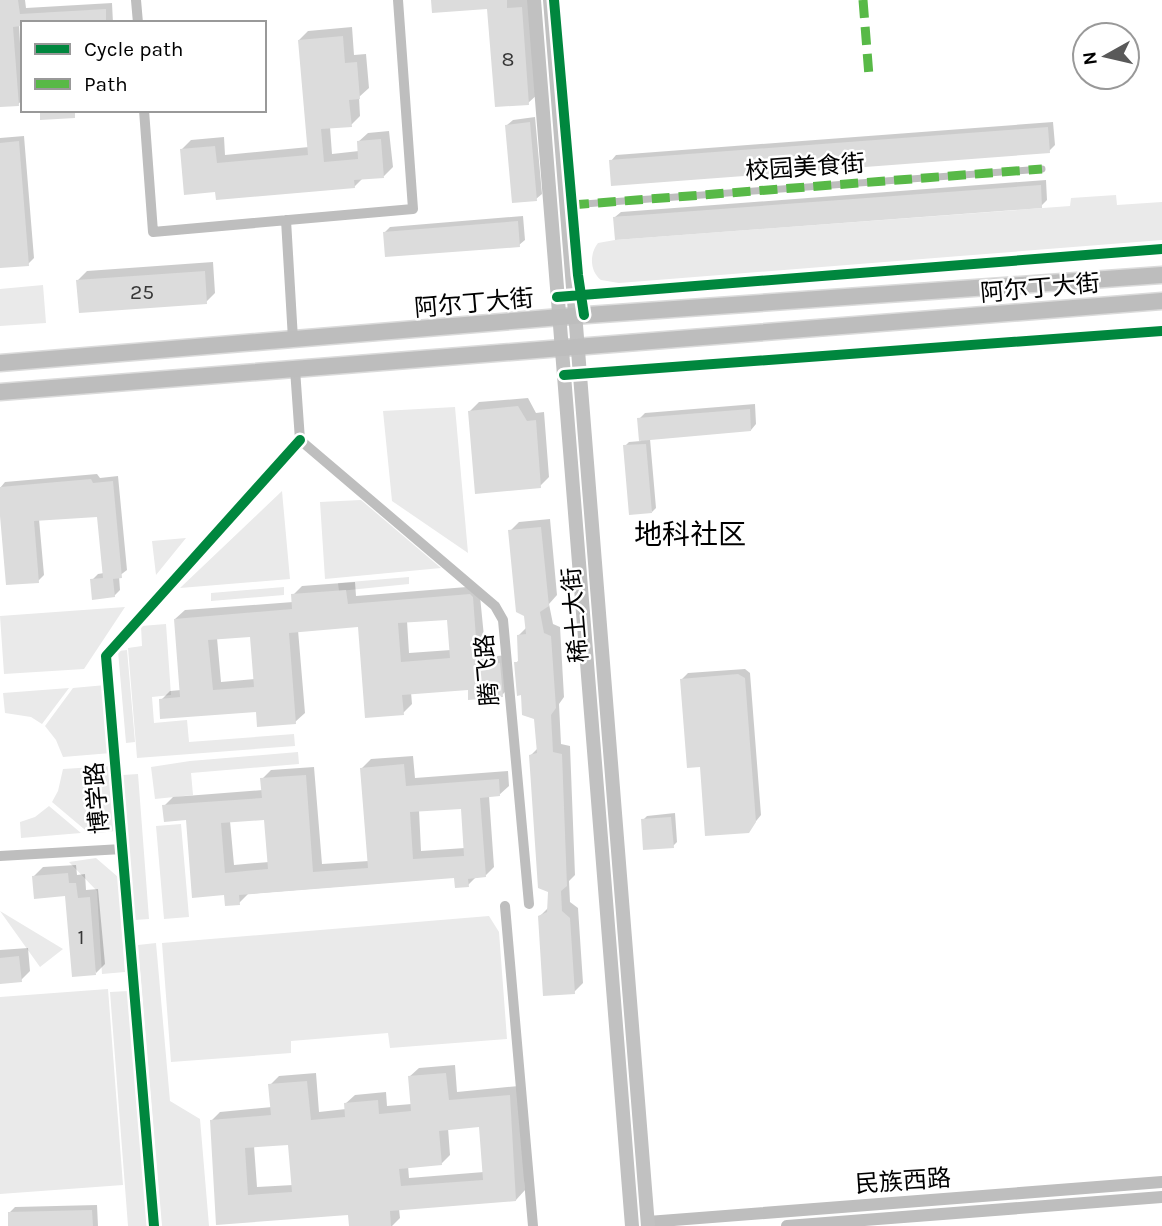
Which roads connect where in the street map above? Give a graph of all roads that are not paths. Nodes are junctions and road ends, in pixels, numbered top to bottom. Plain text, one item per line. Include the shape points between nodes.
1 (136, 0) edge
2 (398, 0) edge
3 (534, 0) edge
4 (550, 0) edge
5 (138, 21) edge
6 (144, 112) edge
7 (1042, 169) dead end
8 (572, 205) dead end
9 (286, 220) junction
10 (1162, 275) edge
11 (1162, 301) edge
12 (566, 316) junction
13 (293, 339) junction
14 (569, 348) junction
15 (0, 363) edge
16 (295, 369) junction
17 (0, 392) edge
18 (300, 440) junction
19 (122, 849) junction
20 (0, 856) edge
21 (529, 904) dead end
22 (505, 906) dead end
23 (1162, 1182) edge
24 (1162, 1197) edge
25 (646, 1225) edge
26 (154, 1226) edge
27 (533, 1226) edge
28 (632, 1226) edge
29 (787, 1226) edge

1 - 5 street
2 - 9 street via 413,209
3 - 12 main road, 稀土大街
4 - 12 main road, 稀土大街
6 - 9 street via 153,232
7 - 8 street, 校园美食街
9 - 13 street
10 - 12 main road, 阿尔丁大街
11 - 14 main road, 阿尔丁大街
12 - 13 main road, 阿尔丁大街
12 - 14 main road, 稀土大街
13 - 15 main road, 阿尔丁大街
14 - 16 main road, 阿尔丁大街
14 - 25 main road, 稀土大街
14 - 28 main road, 稀土大街
16 - 17 main road, 阿尔丁大街
16 - 18 street
18 - 19 street, 博学路 via 106,656
18 - 21 street, 腾飞路 via 495,606 503,620
19 - 20 street
19 - 26 street, 博学路
22 - 27 street
23 - 25 street, 民族西路
24 - 29 street, 民族西路

